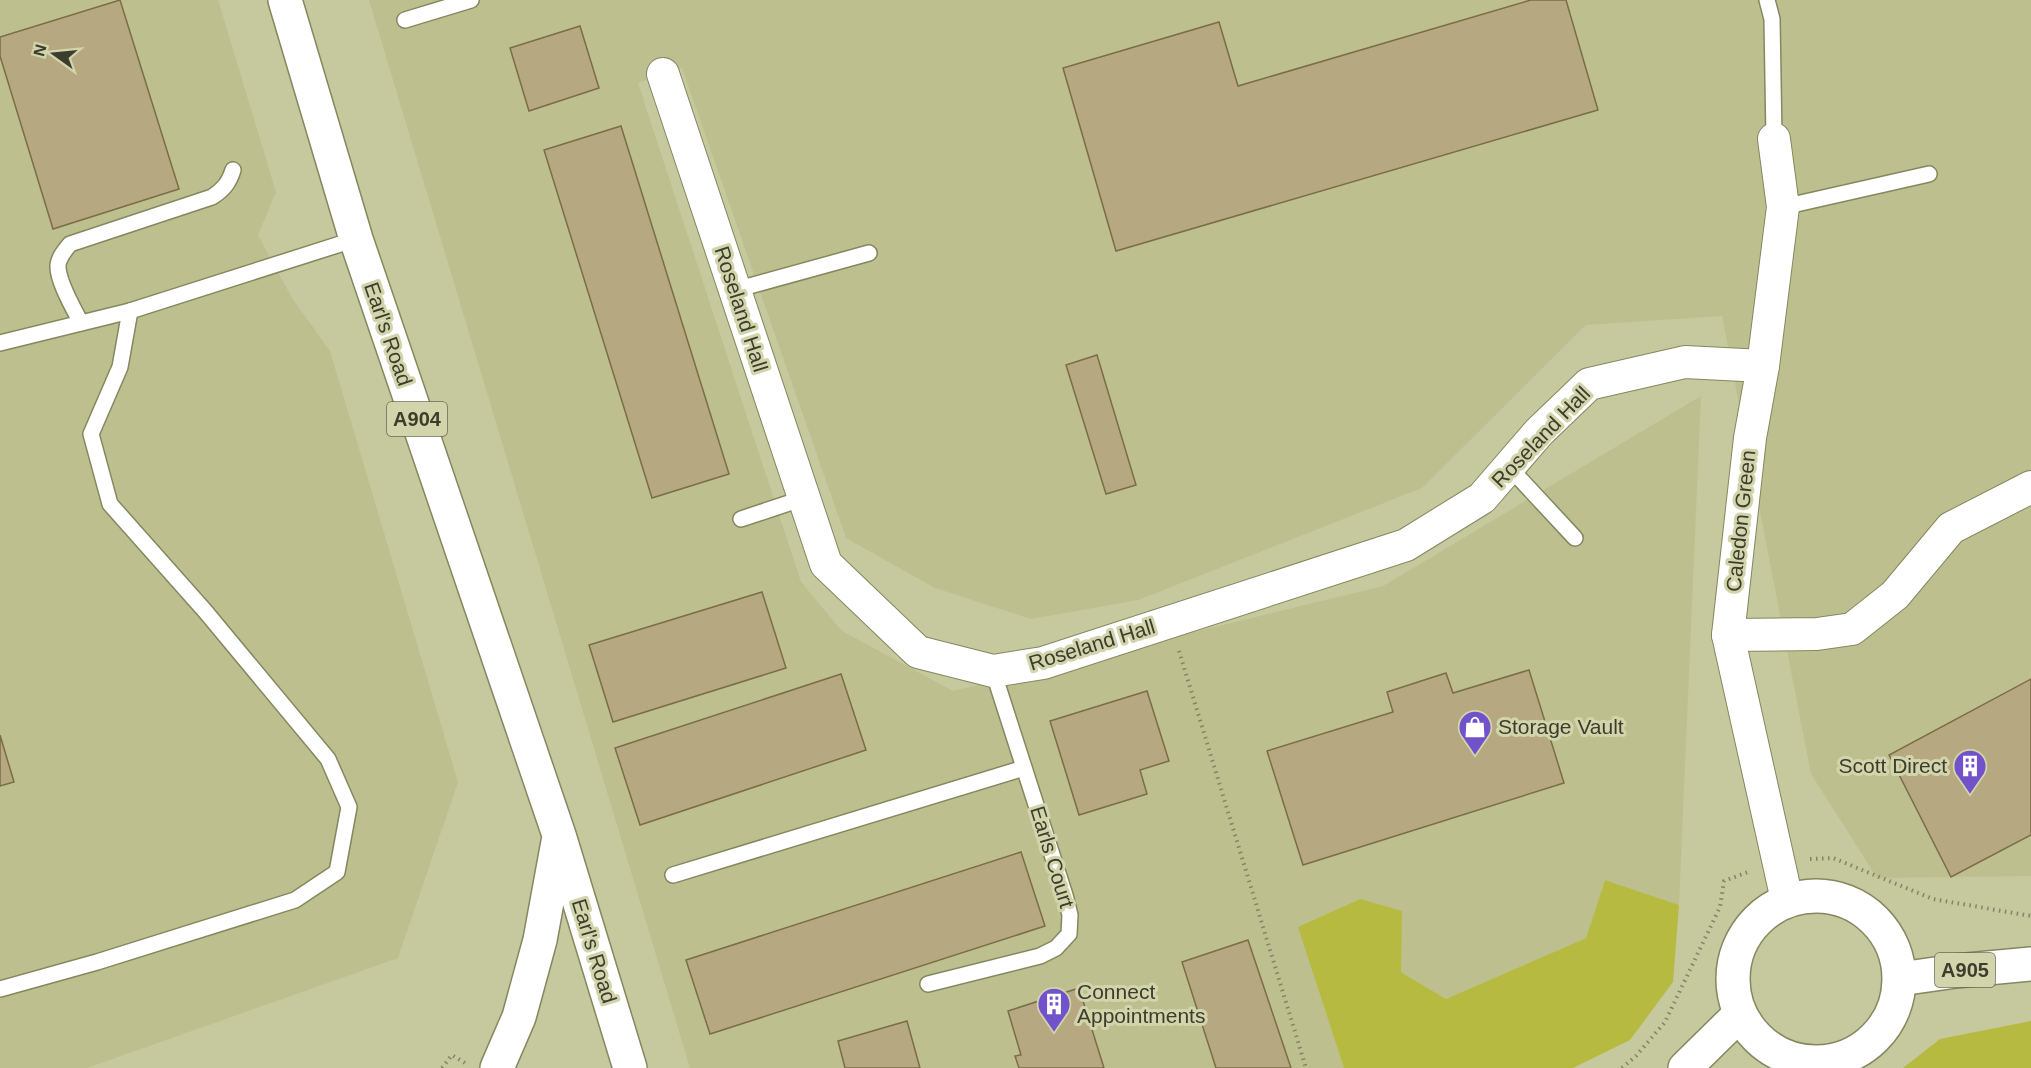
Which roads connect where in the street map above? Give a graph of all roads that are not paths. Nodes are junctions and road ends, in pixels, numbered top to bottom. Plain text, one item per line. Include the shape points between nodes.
1 (285, 0) edge
2 (471, 0) edge
3 (1767, 0) edge
4 (405, 20) dead end
5 (663, 74) dead end
6 (1774, 139) joint
7 (233, 170) dead end
8 (1929, 174) dead end
9 (1783, 207) junction
10 (356, 238) junction
11 (869, 253) dead end
12 (735, 290) junction
13 (130, 311) junction
14 (81, 323) junction
15 (0, 343) edge
16 (1762, 366) junction
17 (1509, 466) junction
18 (2031, 487) edge
19 (804, 498) junction
20 (741, 519) dead end
21 (1575, 537) dead end
22 (1728, 635) junction
23 (993, 670) junction
24 (1024, 768) junction
25 (559, 835) junction
26 (674, 875) dead end
27 (1787, 900) junction
28 (2031, 964) edge
29 (1900, 979) junction
30 (928, 984) dead end
31 (0, 989) edge
32 (1740, 1014) junction
33 (497, 1068) edge
34 (630, 1068) edge
35 (1684, 1068) edge

1 - 10 main road, Earl's Road / A904
2 - 4 lane
3 - 6 lane via 1772,19
5 - 12 street, Roseland Hall
6 - 9 street, Caledon Green
7 - 14 lane via 230,181 212,197 70,244 58,264 60,278
8 - 9 lane
9 - 16 street, Caledon Green
10 - 13 lane
10 - 25 main road, Earl's Road / A904
11 - 12 lane
12 - 19 street, Roseland Hall
13 - 14 lane
13 - 31 lane via 120,367 91,434 110,504 328,759 349,807 337,872 295,900
14 - 15 lane
16 - 17 street, Roseland Hall via 1685,362 1589,384
16 - 22 street, Caledon Green
17 - 21 lane
17 - 23 street, Roseland Hall via 1482,498 1406,545 1043,663
18 - 22 street via 1951,528 1894,595 1852,629 1817,634
19 - 20 lane
19 - 23 street, Roseland Hall via 826,564 918,652
22 - 27 street, Caledon Green
23 - 24 lane, Earls Court
24 - 26 lane
24 - 30 lane, Earls Court via 1065,895 1070,934 1056,948 1040,956
25 - 33 main road, Earl's Road via 540,940 519,1017
25 - 34 main road, Earl's Road
27 - 29 main road via 1816,895 1844,899 1868,912 1887,934
27 - 32 main road via 1756,920 1740,944 1733,986
28 - 29 main road, A905
29 - 32 main road via 1896,1004 1882,1030 1860,1050 1832,1061 1788,1058 1763,1043
32 - 35 main road

